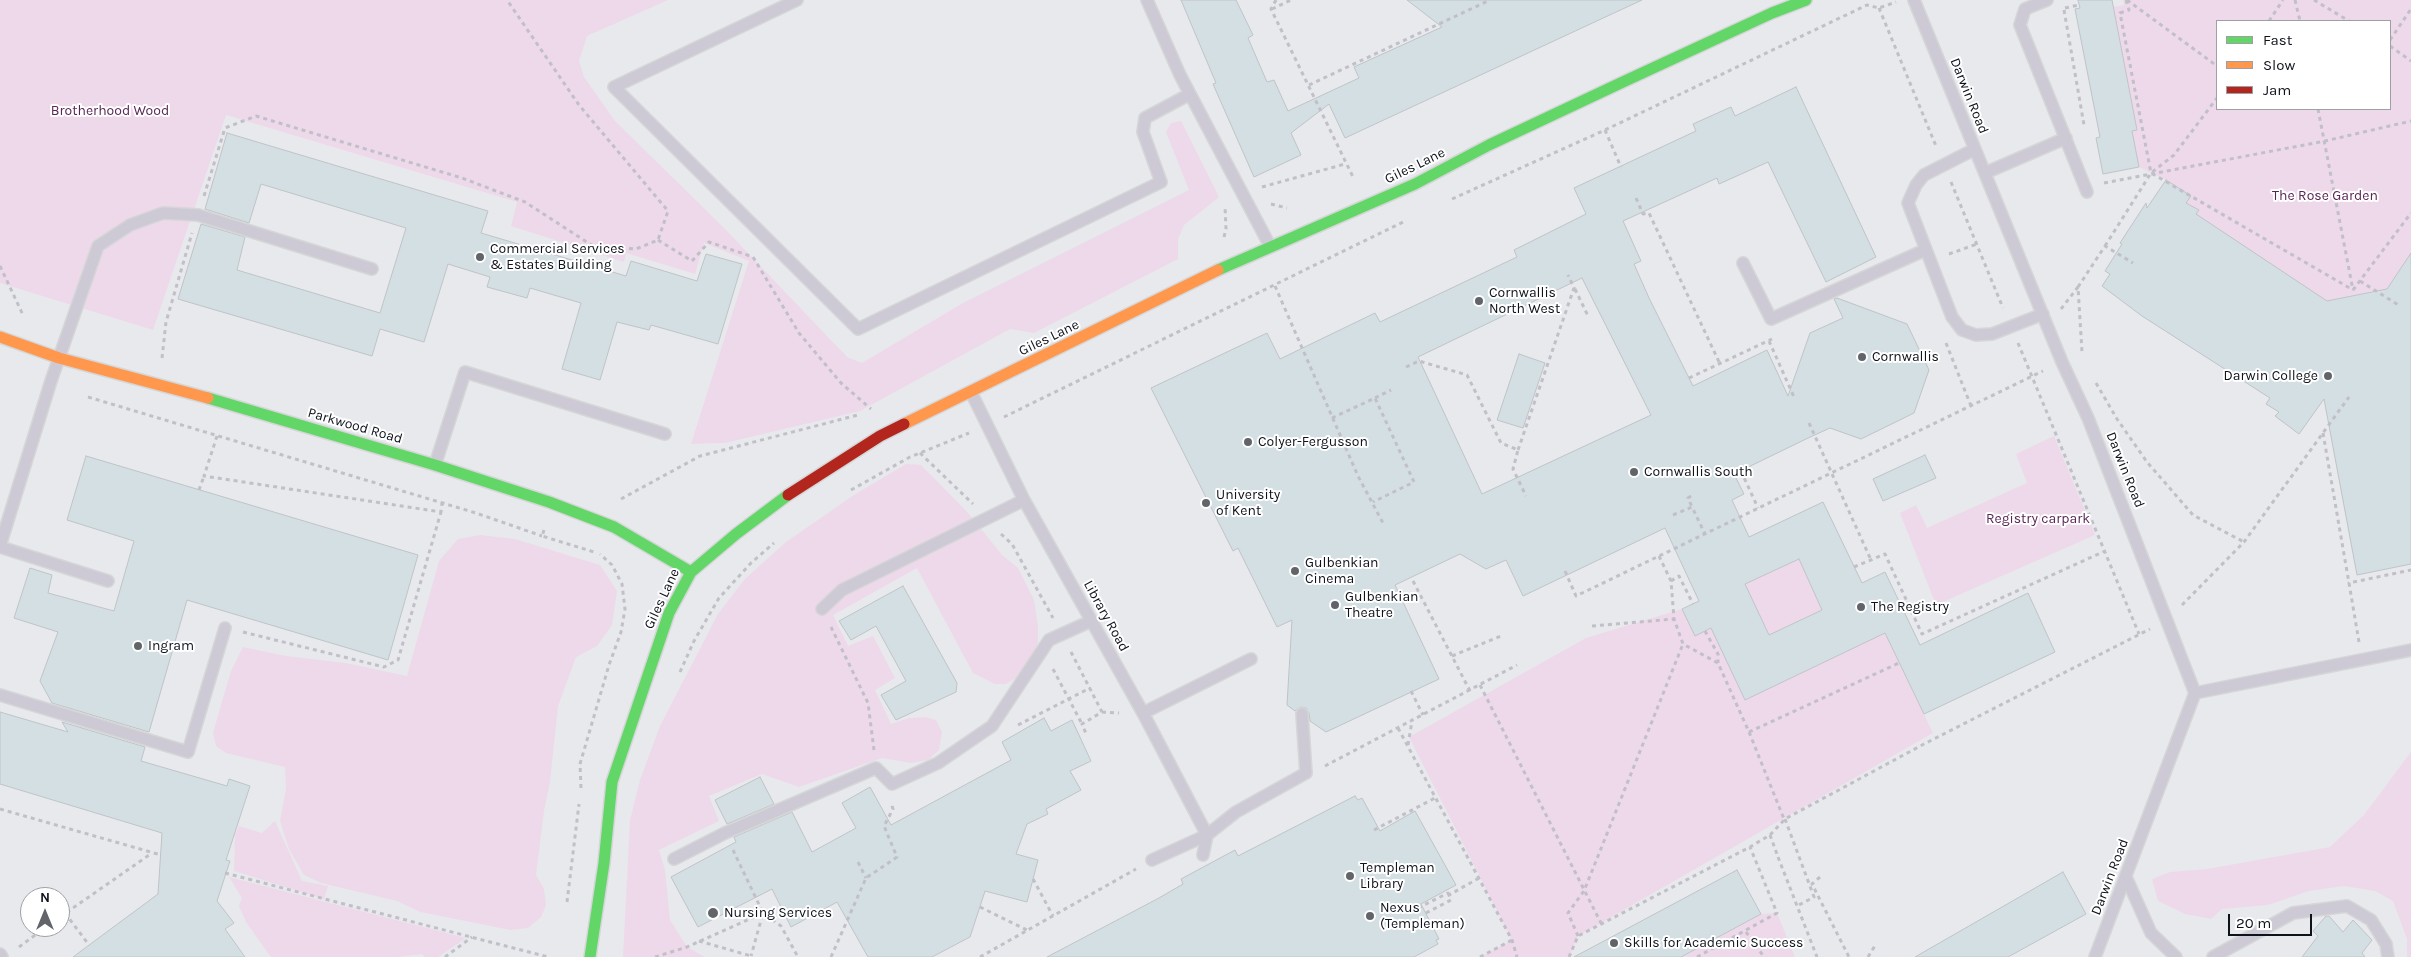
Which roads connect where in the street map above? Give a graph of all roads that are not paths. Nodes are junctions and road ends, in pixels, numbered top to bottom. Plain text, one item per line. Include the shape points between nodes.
1 (797, 0) edge
2 (1147, 0) edge
3 (1764, 0) edge
4 (1806, 0) edge
5 (1914, 0) edge
6 (2048, 0) edge
7 (1772, 13) junction
8 (1190, 94) junction
9 (2066, 138) junction
10 (1975, 149) junction
11 (1985, 173) junction
12 (2091, 188) road end
13 (1270, 246) junction
14 (1925, 250) junction
15 (1743, 263) dead end
16 (372, 269) dead end
17 (2043, 314) junction
18 (0, 337) edge
19 (59, 358) junction
20 (971, 392) junction
21 (665, 434) dead end
22 (435, 465) junction
23 (1024, 500) junction
24 (0, 547) edge
25 (691, 572) junction
26 (108, 581) dead end
27 (822, 608) dead end
28 (1091, 621) junction
29 (225, 628) road end
30 (2411, 650) edge
31 (1251, 658) dead end
32 (2195, 693) junction
33 (0, 695) edge
34 (1143, 713) junction
35 (1302, 714) dead end
36 (1207, 835) junction
37 (1203, 855) dead end
38 (674, 859) dead end
39 (1152, 860) road end
40 (2126, 878) junction
41 (590, 957) edge
42 (2095, 957) edge
43 (2176, 957) edge
44 (2212, 957) edge
45 (2388, 957) edge

1 - 8 lane via 614,88 858,329 1161,182 1143,132 1145,118
2 - 8 lane
3 - 7 lane
4 - 7 street, Giles Lane
5 - 10 lane, Darwin Road
6 - 9 lane via 2025,9 2020,25
7 - 13 street, Giles Lane via 1415,184
8 - 13 lane
9 - 11 lane
9 - 12 lane
10 - 11 lane, Darwin Road
10 - 14 lane via 1924,175 1910,194 1910,210
11 - 17 lane, Darwin Road
13 - 20 street, Giles Lane
14 - 15 lane via 1771,319
14 - 17 lane via 1952,317 1962,330 1976,335 1992,334
16 - 19 lane via 198,215 163,213 130,224 98,246
17 - 32 lane, Darwin Road via 2088,418
18 - 19 street, Parkwood Road
19 - 22 street, Parkwood Road via 160,384
19 - 24 lane
20 - 23 lane, Library Road
20 - 25 street, Giles Lane via 880,436 828,467 736,534
21 - 22 lane via 465,372
22 - 25 street, Parkwood Road via 614,527
23 - 27 lane via 842,590
23 - 28 lane, Library Road
24 - 26 lane
25 - 41 street, Giles Lane via 669,613 612,782
28 - 34 lane, Library Road
28 - 38 lane via 1049,640 992,726 938,763 892,784 876,768
29 - 33 lane via 188,752
30 - 32 lane
31 - 34 lane
32 - 40 lane, Darwin Road
34 - 36 lane, Library Road
35 - 36 lane via 1306,773 1236,812
36 - 37 lane
36 - 39 lane
40 - 42 lane, Darwin Road
40 - 43 lane via 2151,933
44 - 45 lane via 2294,912 2346,906 2372,920 2386,944

